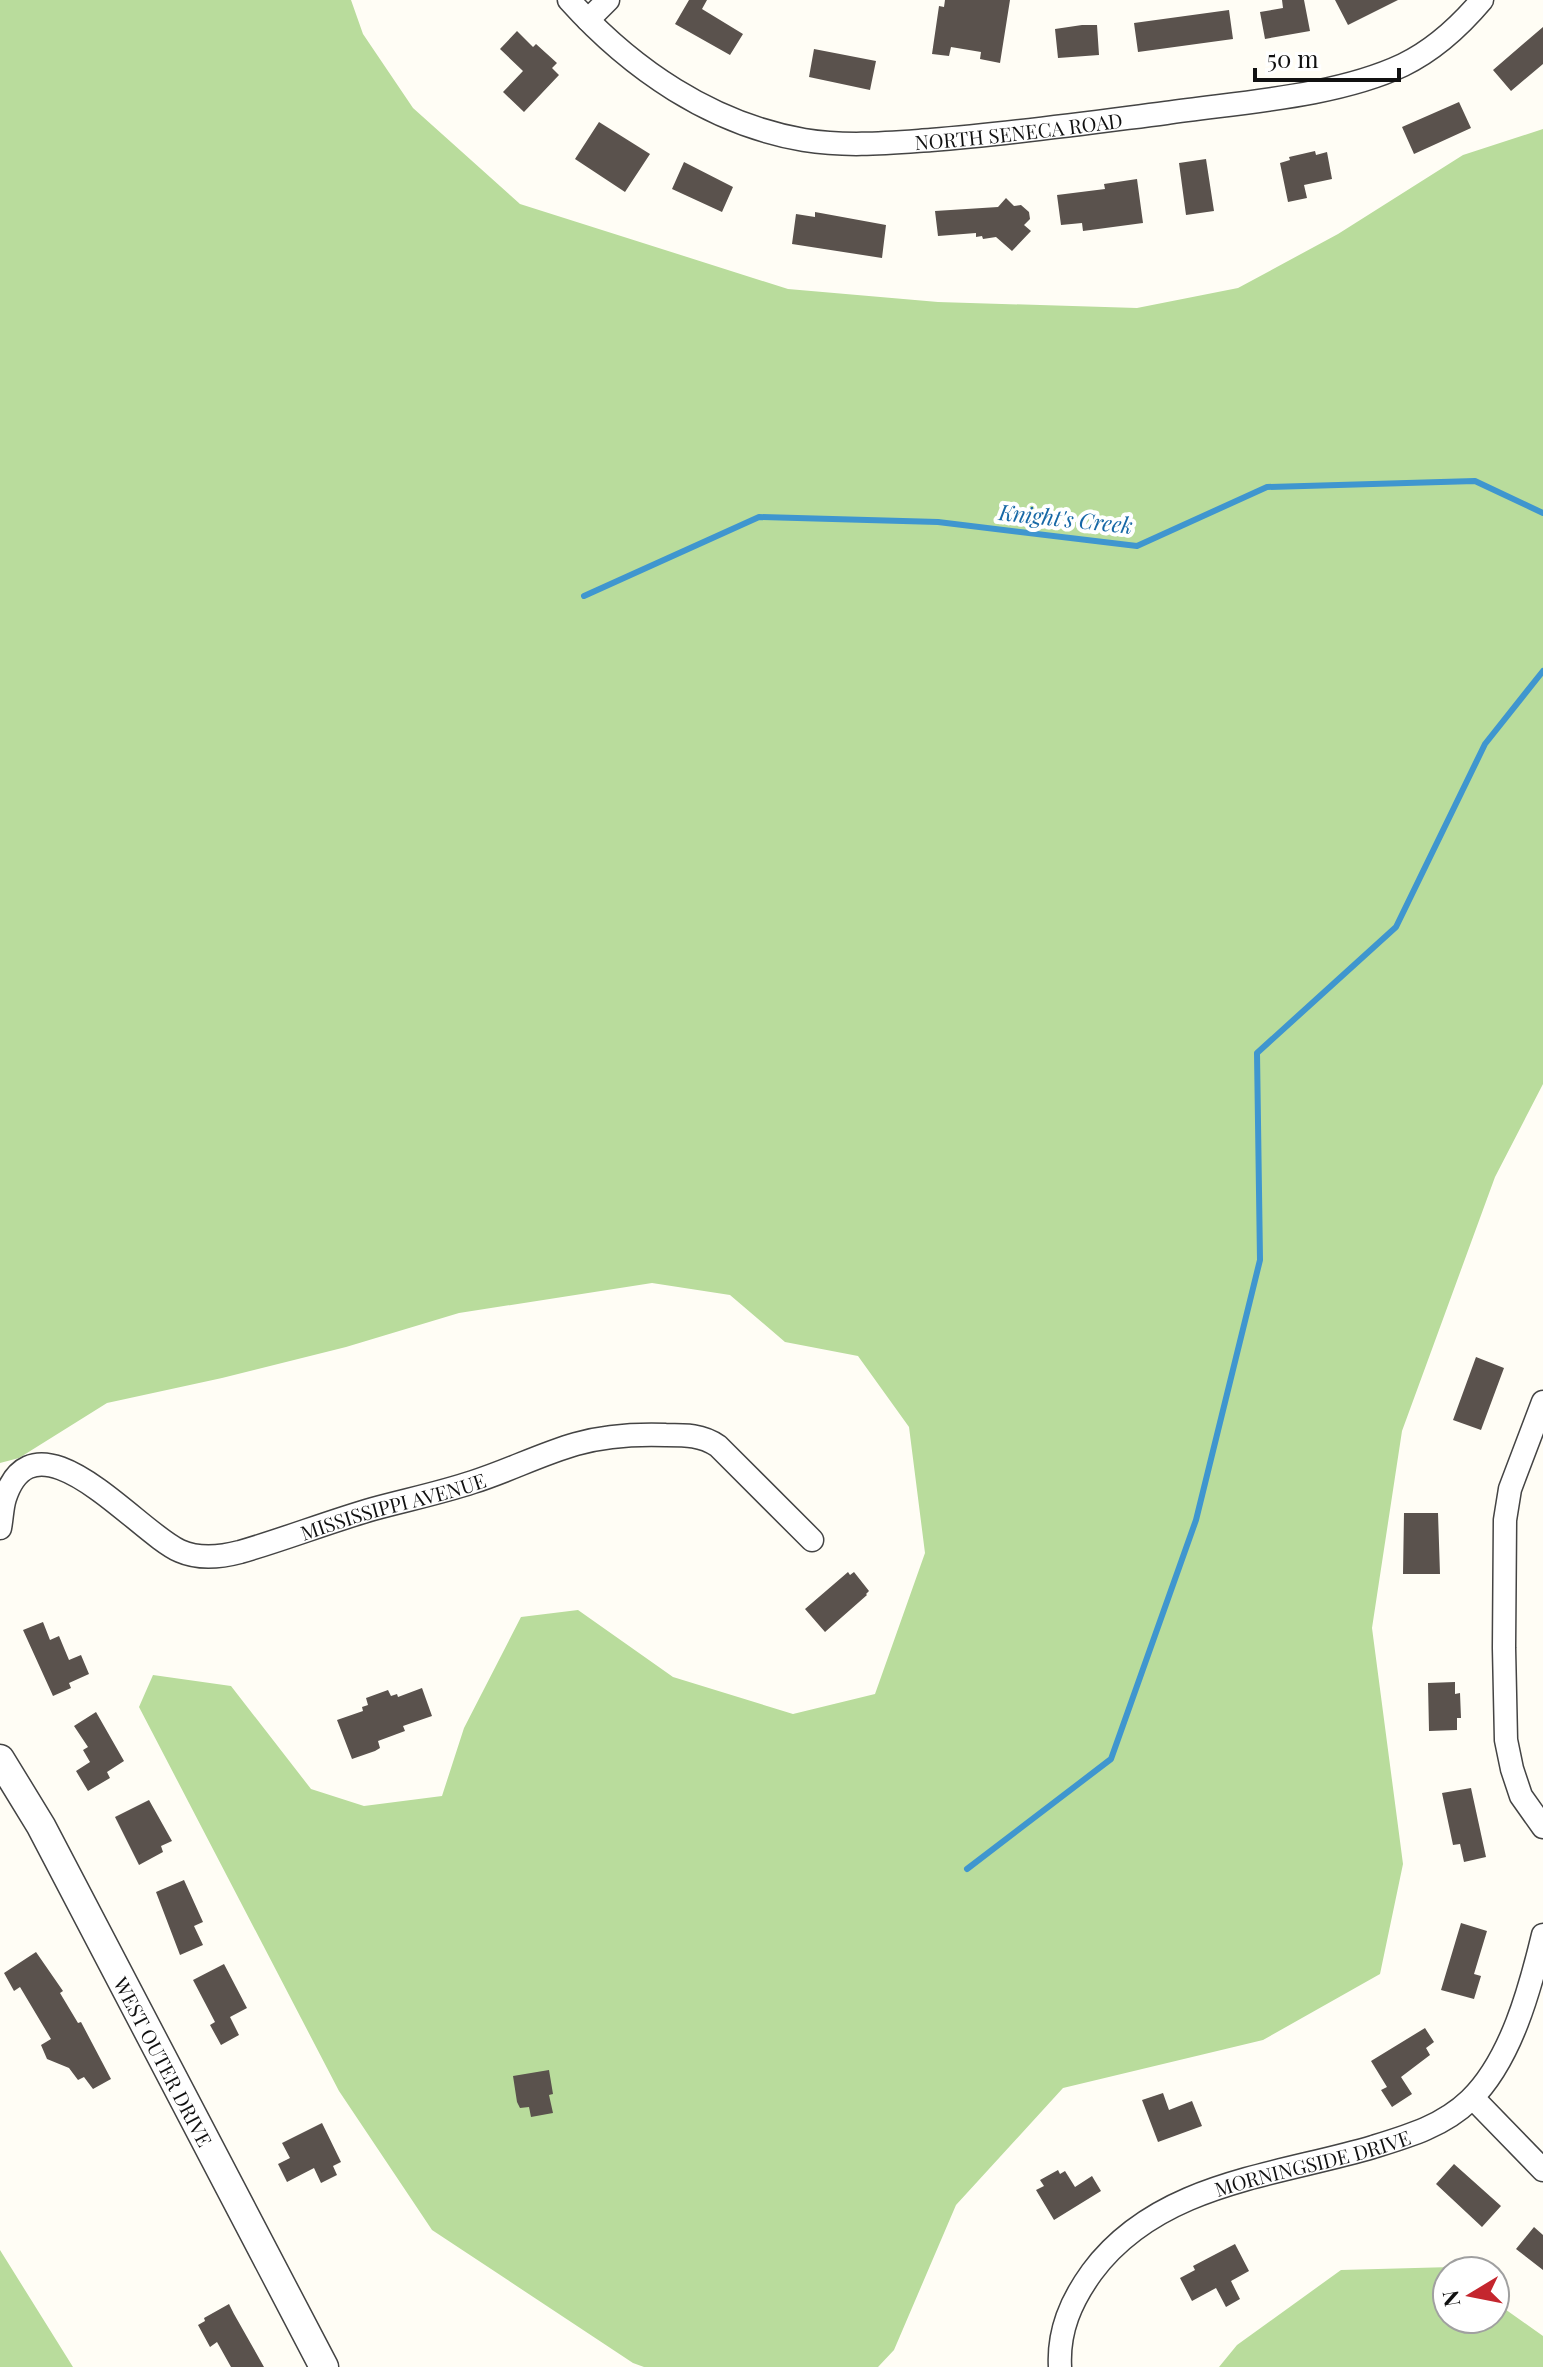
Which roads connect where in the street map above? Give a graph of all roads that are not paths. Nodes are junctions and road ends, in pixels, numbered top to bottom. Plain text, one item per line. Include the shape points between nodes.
1 (569, 0) edge
2 (608, 0) edge
3 (1482, 0) edge
4 (588, 20) junction
5 (1543, 1402) edge
6 (0, 1528) edge
7 (812, 1540) dead end
8 (0, 1759) edge
9 (1543, 1827) edge
10 (1543, 1935) edge
11 (1473, 2098) junction
12 (1543, 2170) edge
13 (324, 2367) edge
14 (1060, 2367) edge

1 - 4 street, NORTH SENECA ROAD
2 - 4 street
3 - 4 street, NORTH SENECA ROAD via 1441,41 1404,65 1336,88 1045,129 867,146 804,140 715,113 657,80
5 - 9 street via 1510,1489 1505,1520 1504,1648 1506,1740 1512,1769 1521,1796
6 - 7 street, MISSISSIPPI AVENUE via 13,1482 23,1471 51,1464 89,1482 161,1542 183,1553 236,1553 475,1482 577,1443 647,1434 705,1437
8 - 13 street, WEST OUTER DRIVE via 41,1826
10 - 11 street, MORNINGSIDE DRIVE via 1513,2032
11 - 12 street
11 - 14 street, MORNINGSIDE DRIVE via 1449,2118 1413,2135 1199,2192 1164,2210 1104,2256 1081,2287 1066,2316

